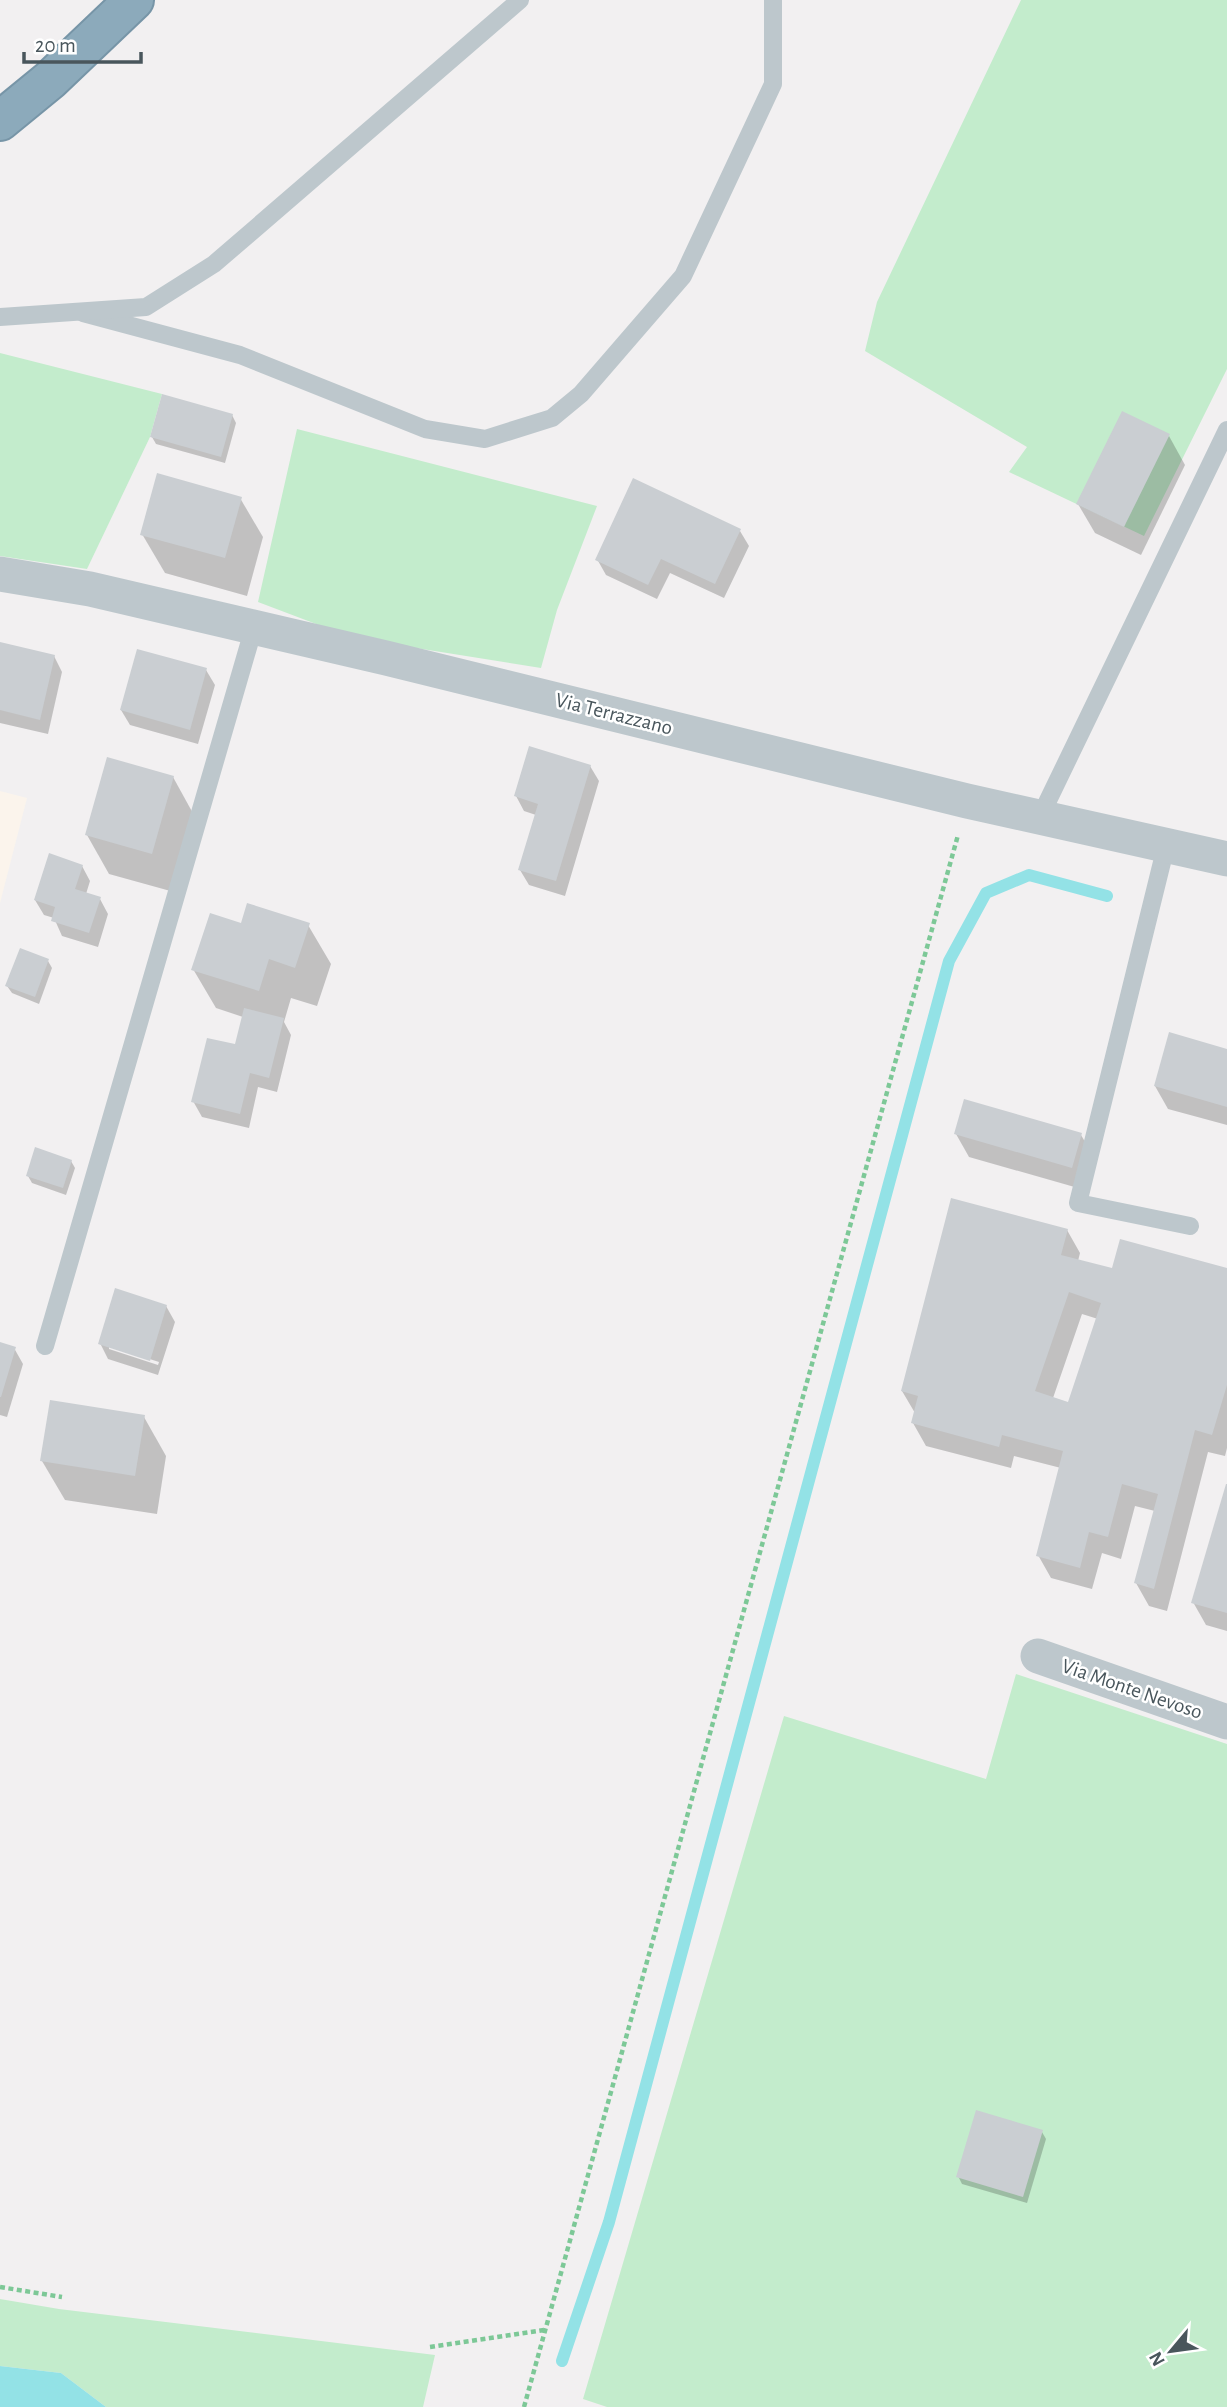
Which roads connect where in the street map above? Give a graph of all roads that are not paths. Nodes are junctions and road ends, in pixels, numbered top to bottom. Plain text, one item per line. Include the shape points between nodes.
1 (134, 0) edge
2 (520, 0) edge
3 (773, 0) edge
4 (0, 121) edge
5 (83, 313) junction
6 (0, 317) edge
7 (1227, 430) edge
8 (0, 574) edge
9 (254, 627) junction
10 (1040, 817) junction
11 (1166, 846) junction
12 (1227, 859) edge
13 (1190, 1226) dead end
14 (45, 1346) dead end
15 (1038, 1656) dead end
16 (1227, 1722) edge

1 - 4 highway
2 - 5 lane via 214,264 146,307
3 - 5 lane via 773,84 683,275 580,394 552,418 485,439 425,429 240,355
5 - 6 lane
7 - 10 lane
8 - 9 street, Via Terrazzano via 90,589
9 - 10 street, Via Terrazzano
9 - 14 lane
10 - 11 street, Via Terrazzano
11 - 12 street, Via Terrazzano
11 - 13 lane via 1078,1203
15 - 16 street, Via Monte Nevoso

